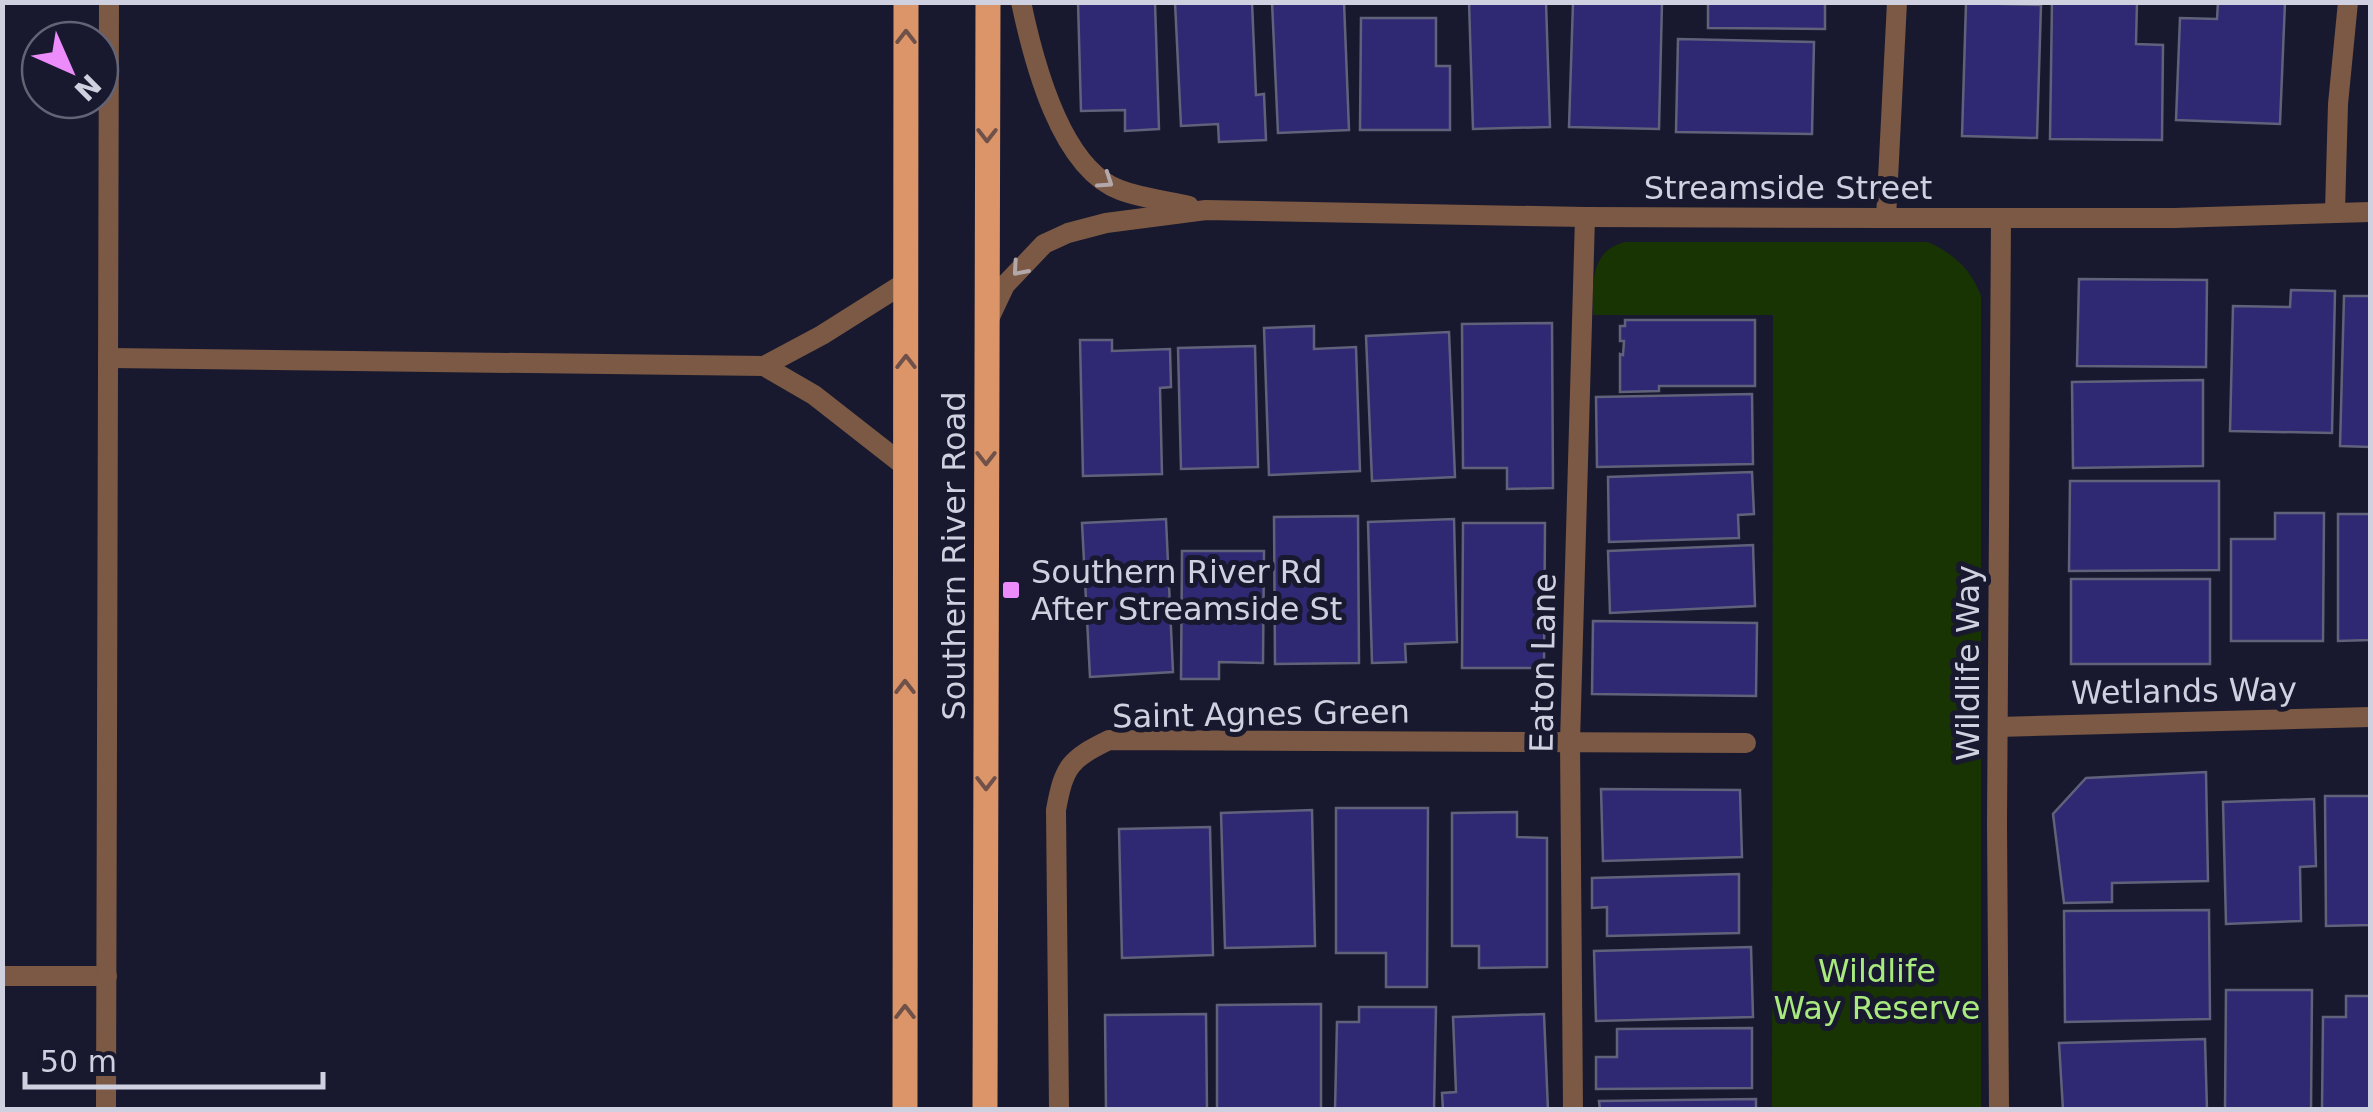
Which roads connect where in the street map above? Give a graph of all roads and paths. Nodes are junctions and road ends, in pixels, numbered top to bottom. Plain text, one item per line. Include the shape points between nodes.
1 (109, 2) edge
2 (906, 2) edge
3 (988, 2) edge
4 (1021, 2) edge
5 (1897, 2) edge
6 (2348, 2) edge
7 (1206, 210) junction
8 (2336, 211) junction
9 (2370, 212) edge
10 (1584, 217) junction
11 (1886, 218) junction
12 (2001, 218) junction
13 (906, 282) junction
14 (986, 325) junction
15 (110, 358) junction
16 (764, 366) junction
17 (906, 466) junction
18 (2370, 717) edge
19 (1998, 727) junction
20 (1570, 742) junction
21 (1746, 742) dead end
22 (2, 976) edge
23 (107, 976) junction
24 (106, 1110) edge
25 (905, 1110) edge
26 (985, 1110) edge
27 (1059, 1110) edge
28 (1573, 1110) edge
29 (2000, 1110) edge

1 - 15 street
13 -> 2 main road, Southern River Road
3 -> 14 main road, Southern River Road
4 -> 7 street, Streamside Street via 1054,111 1086,166 1120,190
5 - 11 street
6 - 8 street
7 - 10 street, Streamside Street
7 -> 14 street, Streamside Street via 1106,223 1044,244 1005,285
8 - 9 street, Streamside Street
8 - 12 street, Streamside Street
10 - 11 street, Streamside Street
10 - 20 street, Eaton Lane
11 - 12 street, Streamside Street
12 - 19 street, Wildlife Way
13 - 16 street
17 -> 13 main road, Southern River Road
14 -> 26 main road, Southern River Road
15 - 16 street
15 - 23 street
16 - 17 street via 814,395
25 -> 17 main road, Southern River Road
18 - 19 street, Wetlands Way
19 - 29 street, Wildlife Way
20 - 21 street, Saint Agnes Green
20 - 27 street, Saint Agnes Green via 1109,740 1078,755 1062,780 1056,810
20 - 28 street, Eaton Lane
22 - 23 street
23 - 24 street

